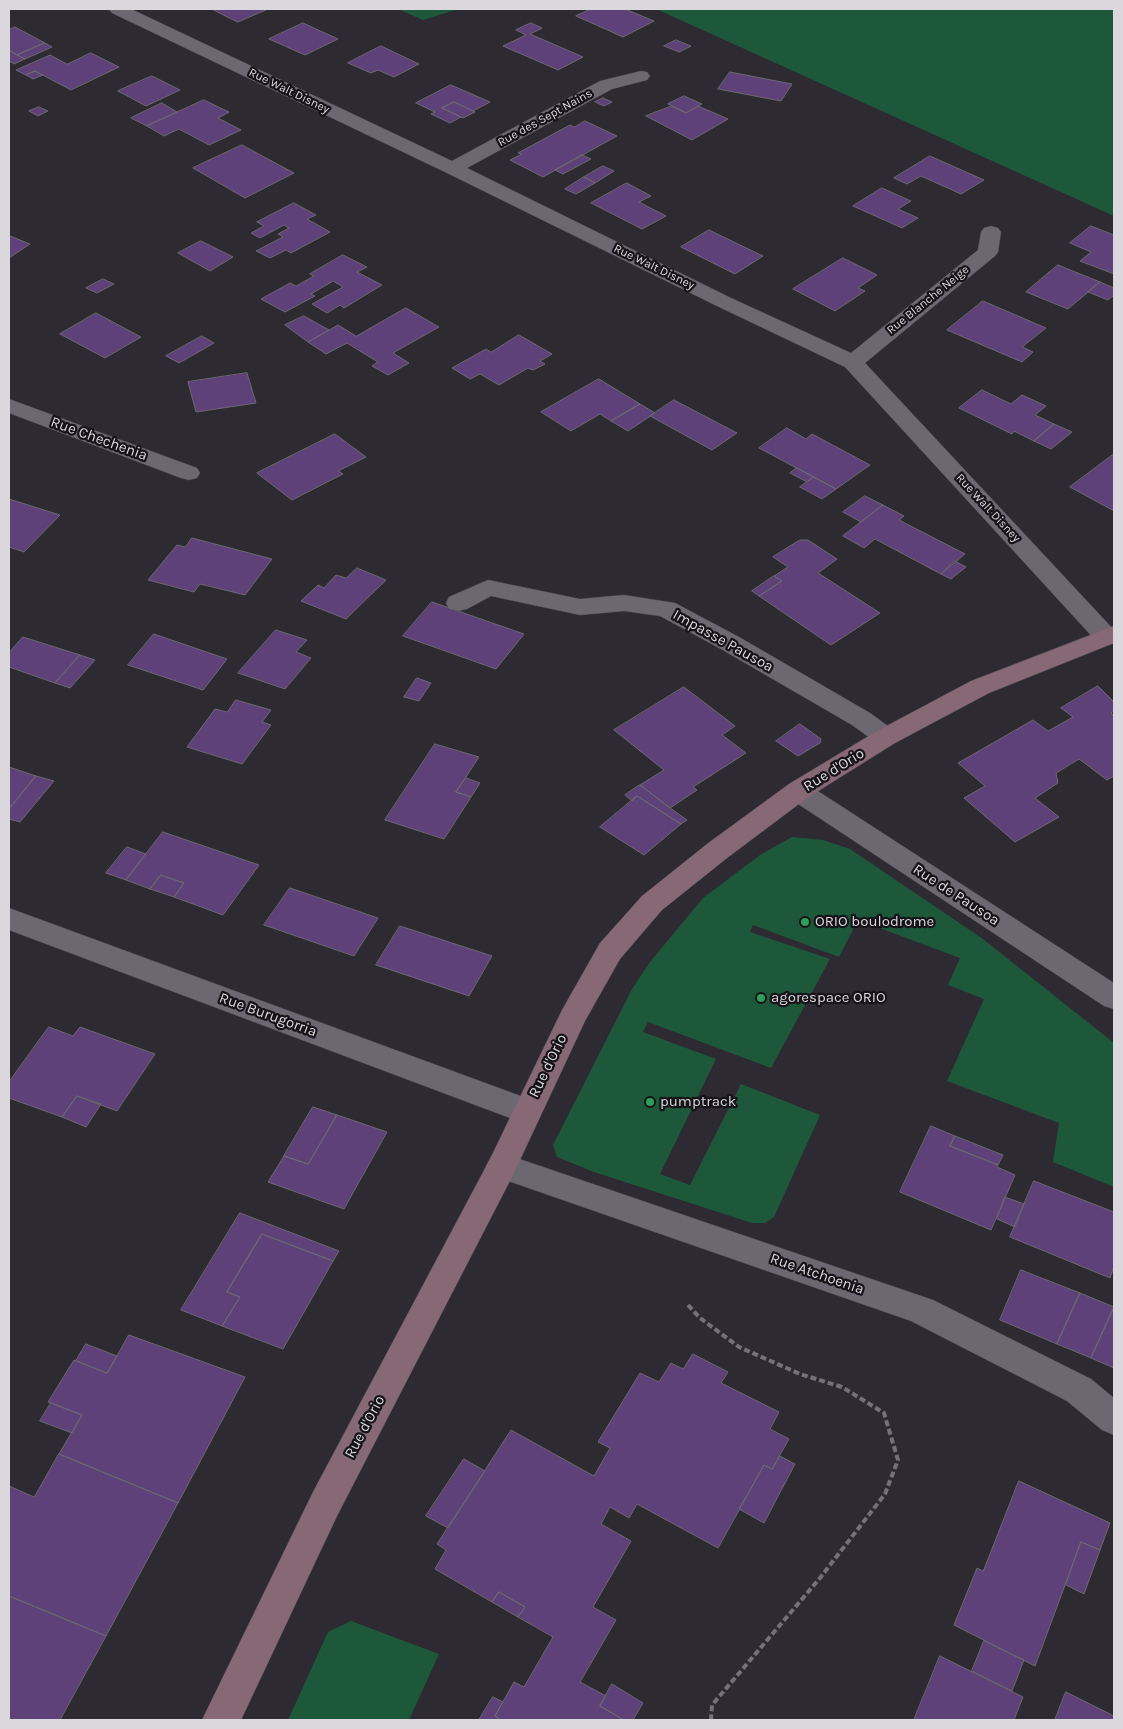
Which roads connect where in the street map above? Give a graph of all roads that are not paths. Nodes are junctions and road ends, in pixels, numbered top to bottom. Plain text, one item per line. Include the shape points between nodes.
1 (118, 9) edge
2 (641, 76) dead end
3 (452, 168) junction
4 (992, 232) dead end
5 (853, 362) junction
6 (9, 406) edge
7 (189, 473) dead end
8 (458, 603) dead end
9 (1111, 635) edge
10 (886, 738) junction
11 (798, 791) junction
12 (9, 918) edge
13 (1114, 998) edge
14 (526, 1111) junction
15 (502, 1166) junction
16 (1114, 1419) edge
17 (221, 1720) edge

1 - 3 street, Rue Walt Disney
2 - 3 street, Rue des Sept Nains via 606,85
3 - 5 street, Rue Walt Disney
4 - 5 street, Rue Blanche Neige via 988,252
5 - 9 street, Rue Walt Disney
6 - 7 street, Rue Chechenia
8 - 10 street, Impasse Pausoa via 488,588 580,607 624,603 666,609 730,642 862,719
9 - 10 street, Rue d'Orio via 980,688
10 - 11 street, Rue d'Orio
11 - 13 street, Rue de Pausoa
11 - 14 street, Rue d'Orio via 652,904 610,951 572,1018
12 - 14 street, Rue Burugorria
14 - 15 street, Rue d'Orio
15 - 16 street, Rue Atchoenia via 921,1310 1079,1390
15 - 17 street, Rue d'Orio via 325,1504

